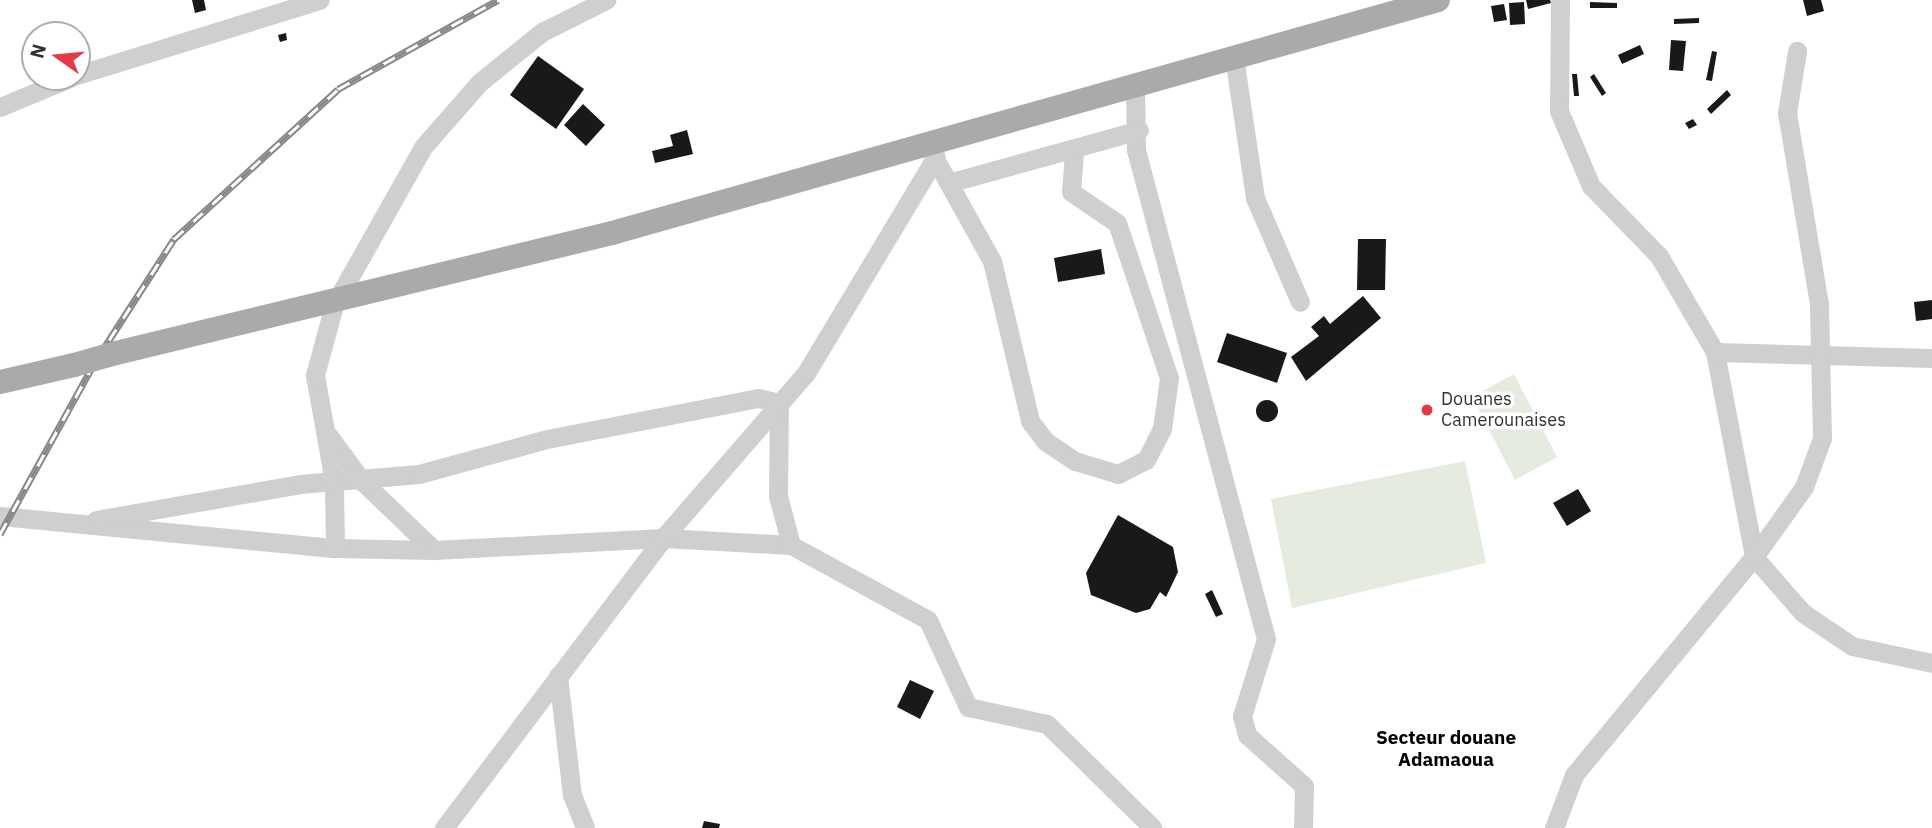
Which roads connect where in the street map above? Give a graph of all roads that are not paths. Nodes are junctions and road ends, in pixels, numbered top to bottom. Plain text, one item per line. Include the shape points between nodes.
1 (320, 0) edge
2 (606, 0) edge
3 (1438, 0) edge
4 (1560, 0) edge
5 (1797, 51) dead end
6 (1234, 57) junction
7 (91, 71) edge
8 (1135, 85) junction
9 (38, 91) edge
10 (0, 107) edge
11 (1139, 130) junction
12 (931, 151) junction
13 (1074, 152) junction
14 (952, 182) junction
15 (1300, 302) dead end
16 (334, 305) junction
17 (1715, 352) junction
18 (1932, 358) edge
19 (1821, 359) junction
20 (0, 382) edge
21 (779, 403) junction
22 (327, 433) junction
23 (334, 481) junction
24 (362, 481) junction
25 (0, 516) edge
26 (67, 524) junction
27 (663, 538) junction
28 (791, 545) junction
29 (335, 548) junction
30 (434, 550) junction
31 (1754, 557) junction
32 (1932, 663) edge
33 (558, 676) junction
34 (444, 828) edge
35 (585, 828) edge
36 (1153, 828) edge
37 (1304, 828) edge
38 (1553, 828) edge

1 - 7 street
2 - 16 street via 542,32 480,82 423,148
3 - 6 main road
4 - 17 street via 1559,111 1591,186 1659,256
5 - 19 street via 1787,113 1819,304
6 - 8 main road
6 - 15 street via 1255,198
8 - 11 street
8 - 12 main road
9 - 10 street
11 - 13 street
11 - 37 street via 1136,150 1266,639 1242,716 1247,734 1304,786
12 - 14 street
12 - 16 main road
12 - 21 street via 872,273
13 - 14 street
13 - 14 street via 1071,192 1117,223 1169,378 1163,429 1146,460 1118,474 1075,461 1045,441 1030,421 992,261
16 - 20 main road, bridge
16 - 22 street via 315,375
17 - 19 street
17 - 31 street
18 - 19 street
19 - 31 street via 1822,438 1804,487
21 - 24 street via 758,398 658,415 419,474
21 - 27 street
21 - 28 street via 778,496
22 - 23 street
22 - 24 street
23 - 24 street
23 - 26 street
23 - 29 street
24 - 30 street
25 - 26 street
26 - 29 street
27 - 28 street
27 - 30 street
27 - 33 street
28 - 36 street via 928,620 968,707 1047,724
29 - 30 street
31 - 32 street via 1803,613 1852,646
31 - 38 street via 1574,775
33 - 34 street
33 - 35 street via 572,795

